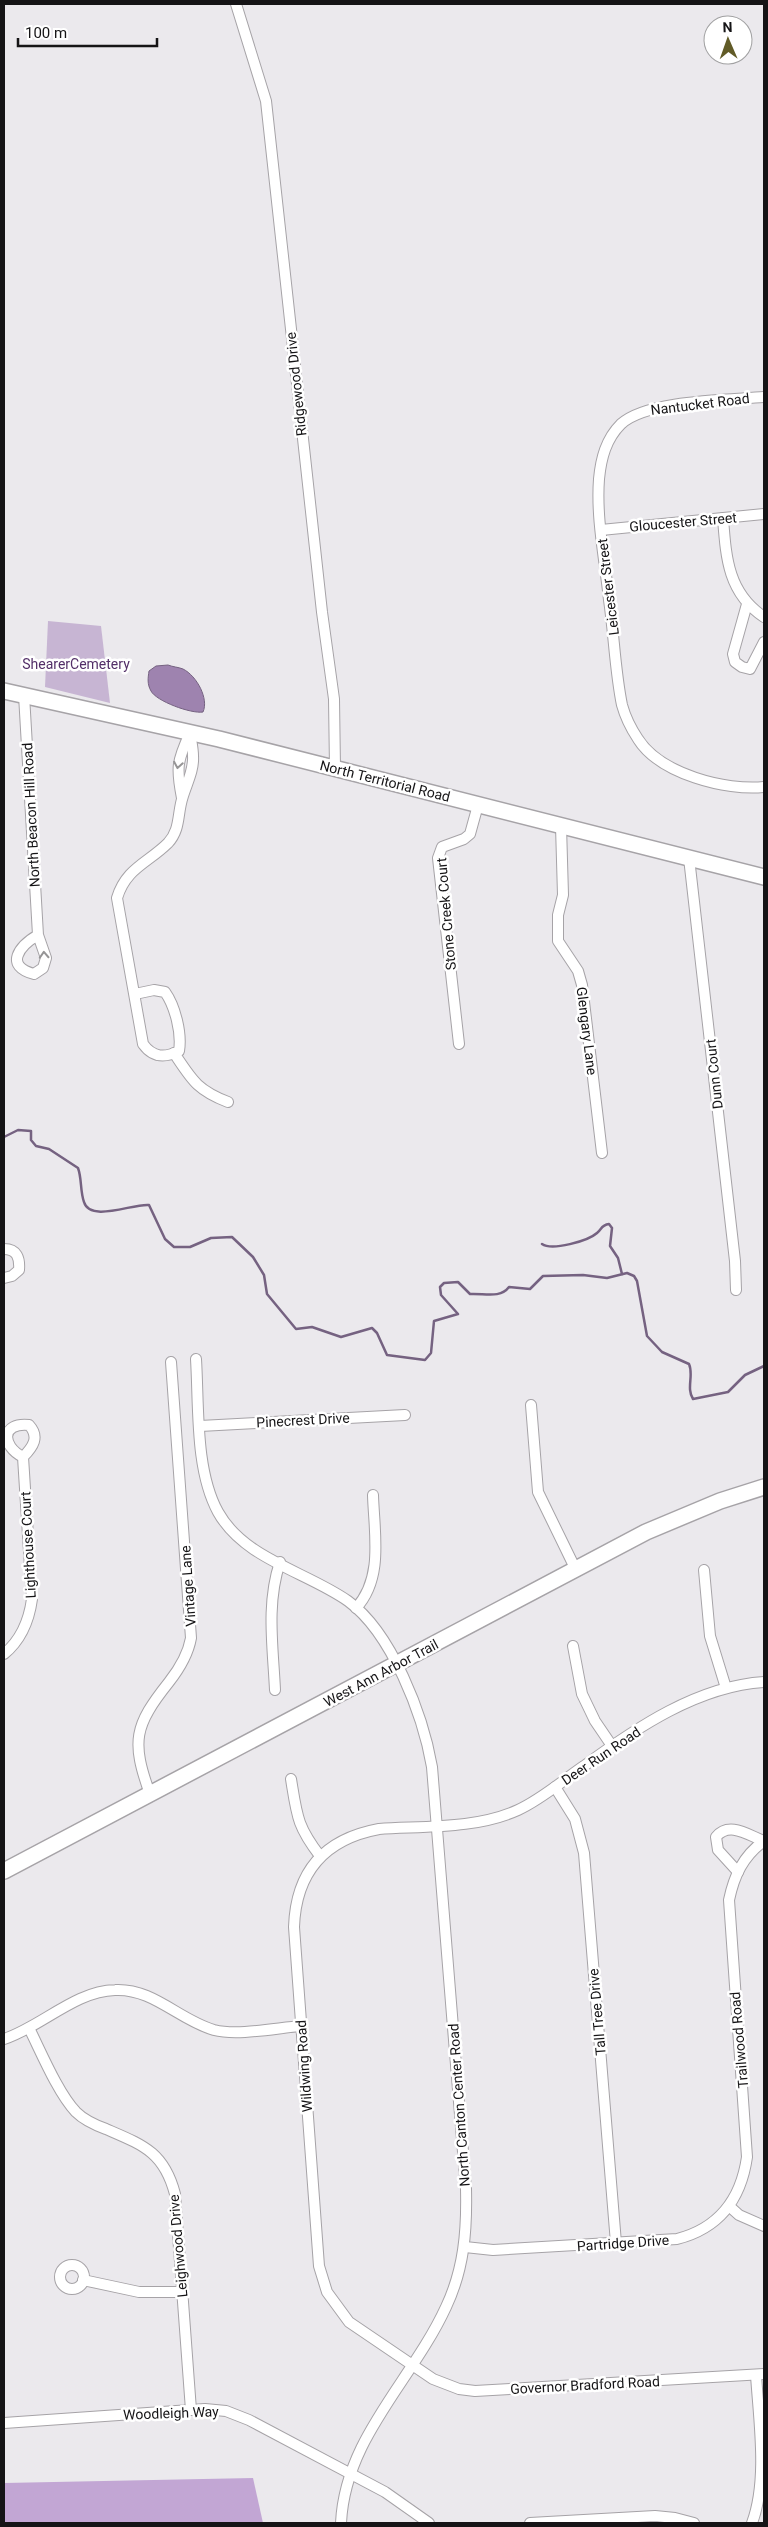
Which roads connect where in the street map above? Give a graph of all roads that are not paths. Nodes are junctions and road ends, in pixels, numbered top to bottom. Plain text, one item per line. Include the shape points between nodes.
1 (236, 4) edge
2 (764, 397) edge
3 (614, 432) joint
4 (764, 514) edge
5 (723, 518) junction
6 (601, 530) junction
7 (747, 604) junction
8 (764, 617) edge
9 (764, 642) edge
10 (4, 691) edge
11 (24, 695) junction
12 (190, 733) junction
13 (335, 768) junction
14 (764, 787) edge
15 (478, 805) junction
16 (561, 826) junction
17 (689, 858) junction
18 (764, 877) edge
19 (38, 935) dead end
20 (135, 994) junction
21 (459, 1044) dead end
22 (174, 1053) junction
23 (228, 1102) dead end
24 (602, 1153) dead end
25 (4, 1249) edge
26 (4, 1278) edge
27 (736, 1290) dead end
28 (196, 1359) dead end
29 (171, 1362) dead end
30 (531, 1405) dead end
31 (405, 1415) dead end
32 (200, 1426) junction
33 (23, 1458) dead end
34 (764, 1487) edge
35 (373, 1494) dead end
36 (280, 1562) junction
37 (576, 1570) junction
38 (704, 1570) dead end
39 (356, 1608) junction
40 (573, 1646) dead end
41 (4, 1654) edge
42 (396, 1664) junction
43 (764, 1682) edge
44 (726, 1688) junction
45 (274, 1690) dead end
46 (612, 1746) junction
47 (291, 1780) dead end
48 (555, 1787) junction
49 (150, 1794) junction
50 (437, 1825) junction
51 (764, 1841) edge
52 (320, 1856) junction
53 (4, 1871) edge
54 (738, 1872) junction
55 (302, 2026) junction
56 (28, 2028) junction
57 (4, 2039) edge
58 (729, 2206) junction
59 (764, 2226) edge
60 (616, 2243) junction
61 (465, 2247) junction
62 (83, 2280) dead end
63 (182, 2292) junction
64 (412, 2364) junction
65 (760, 2375) edge
66 (191, 2410) junction
67 (4, 2423) edge
68 (350, 2474) junction
69 (341, 2523) edge
70 (429, 2523) edge
71 (530, 2523) edge
72 (694, 2523) edge
73 (752, 2523) edge

1 - 13 street, Ridgewood Drive via 266,101 319,593 334,699
2 - 3 street, Nantucket Road via 654,408 636,414
3 - 6 street, Leicester Street via 606,444 599,480
4 - 5 street, Gloucester Street
5 - 6 street, Gloucester Street
5 - 7 street via 730,572
6 - 14 street, Leicester Street via 622,707 639,741 665,764 699,780
7 - 8 street
7 - 9 street via 733,654 735,662 750,668
10 - 11 street, North Territorial Road
11 - 12 street, North Territorial Road
11 - 19 street, North Beacon Hill Road
12 - 13 street, North Territorial Road
12 - 20 street via 194,756 178,825 172,838 128,875 117,898
13 - 15 street, North Territorial Road
15 - 16 street, North Territorial Road
15 - 21 street, Stone Creek Court via 470,834 442,847 438,858
16 - 17 street, North Territorial Road
16 - 24 street, Glengary Lane via 563,895 558,914 558,941 578,971 582,985
17 - 18 street, North Territorial Road
17 - 27 street, Dunn Court
20 - 22 street via 143,1044 149,1052 161,1056
20 - 22 street via 154,990 165,992 171,1000 181,1042 179,1051
22 - 23 street via 193,1083
25 - 26 street via 16,1253 20,1261 19,1270
28 - 32 street
29 - 49 street, Vintage Lane via 191,1638 187,1654 150,1706 139,1731 140,1767
30 - 37 street via 538,1492
31 - 32 street, Pinecrest Drive
32 - 36 street via 206,1484 219,1514 242,1540
33 - 41 street, Lighthouse Court via 32,1599 22,1632
34 - 37 street, West Ann Arbor Trail via 720,1501 646,1532
35 - 39 street via 374,1573 368,1595
36 - 39 street
36 - 45 street via 271,1602
37 - 42 street, West Ann Arbor Trail
38 - 44 street via 710,1636
39 - 42 street
40 - 46 street via 582,1694
42 - 49 street, West Ann Arbor Trail
42 - 50 street, North Canton Center Road via 426,1734
43 - 44 street, Deer Run Road
44 - 46 street, Deer Run Road via 669,1713
46 - 48 street, Deer Run Road
47 - 52 street via 298,1823
48 - 50 street, Deer Run Road via 527,1806 501,1816
48 - 60 street, Tall Tree Drive via 575,1819 584,1854
49 - 53 street, West Ann Arbor Trail
50 - 52 street, Wildwing Road via 362,1832 338,1842
50 - 61 street, North Canton Center Road via 466,2189
51 - 54 street, Trailwood Road
51 - 54 street, Trailwood Road via 729,1828 721,1832 716,1838 718,1850
52 - 55 street, Wildwing Road via 303,1883 295,1911
54 - 58 street, Trailwood Road via 730,1894 728,1916 747,2157 742,2183
55 - 56 street via 232,2032 214,2030 142,1994 116,1990 89,1996
55 - 64 street, Wildwing Road via 322,2280 333,2304 349,2322
56 - 57 street
56 - 63 street, Leighwood Drive via 66,2099 77,2112 94,2124 148,2148 167,2170 174,2194
58 - 59 street via 739,2215
58 - 60 street, Partridge Drive via 712,2223 687,2237
60 - 61 street, Partridge Drive via 493,2250
61 - 64 street, North Canton Center Road via 447,2306
62 - 63 street via 139,2292
63 - 66 street, Leighwood Drive
64 - 65 street, Governor Bradford Road via 445,2385 475,2391
64 - 68 street, North Canton Center Road via 371,2428
65 - 73 street via 763,2477 762,2495
66 - 67 street, Woodleigh Way
66 - 68 street, Woodleigh Way via 214,2409 238,2415
68 - 69 street, North Canton Center Road
68 - 70 street, Woodleigh Way via 398,2499
71 - 72 street via 655,2516

